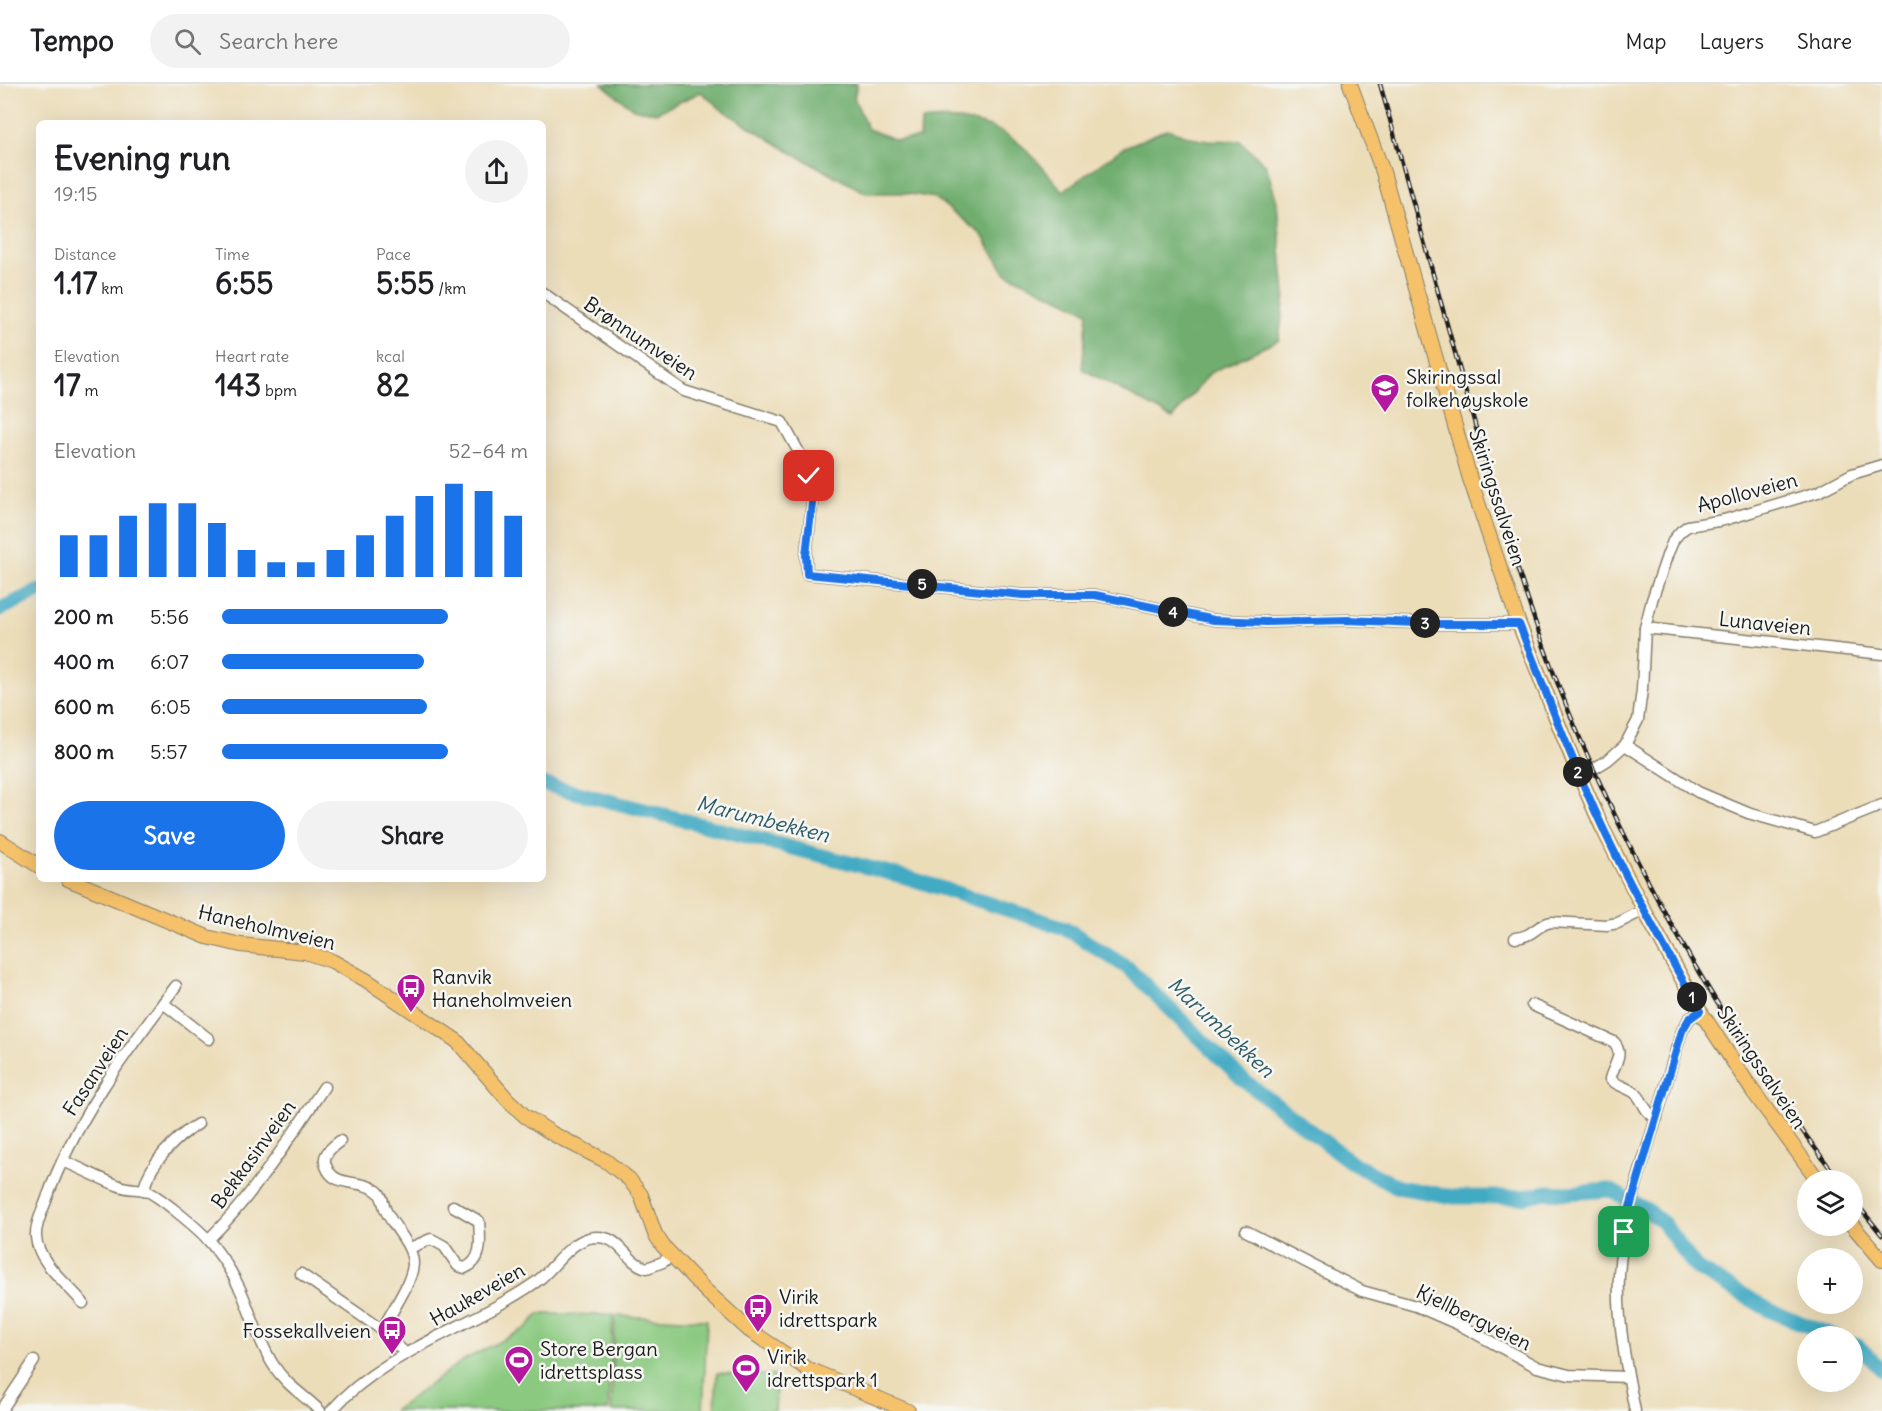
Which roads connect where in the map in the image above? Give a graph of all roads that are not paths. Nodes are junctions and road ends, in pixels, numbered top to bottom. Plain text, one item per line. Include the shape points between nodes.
1 (1350, 84) edge
2 (546, 295) edge
3 (1882, 465) edge
4 (1519, 624) junction
5 (1645, 628) junction
6 (1882, 654) edge
7 (1624, 745) junction
8 (1580, 777) junction
9 (1882, 805) edge
10 (0, 841) edge
11 (36, 864) edge
12 (75, 882) edge
13 (1644, 910) junction
14 (1515, 938) dead end
15 (176, 986) dead end
16 (163, 1003) junction
17 (1532, 1005) dead end
18 (1700, 1011) junction
19 (209, 1039) dead end
20 (324, 1087) dead end
21 (1657, 1118) junction
22 (198, 1124) dead end
23 (340, 1141) dead end
24 (63, 1161) junction
25 (1811, 1170) edge
26 (144, 1190) junction
27 (453, 1206) dead end
28 (1246, 1231) dead end
29 (1861, 1236) edge
30 (208, 1240) junction
31 (410, 1248) junction
32 (671, 1256) junction
33 (1882, 1260) edge
34 (301, 1274) dead end
35 (83, 1303) dead end
36 (382, 1330) junction
37 (406, 1354) junction
38 (34, 1362) dead end
39 (1628, 1377) junction
40 (1, 1411) edge
41 (321, 1411) edge
42 (331, 1411) edge
43 (908, 1411) edge
44 (1635, 1411) edge

1 - 4 main road, Skiringssalveien via 1383,172 1470,479
2 - 4 street, Brønnumveien via 684,391 782,422 801,456 813,495 807,574 1023,595 1095,595 1214,620
3 - 5 street, Apolloveien via 1852,474 1818,492 1681,531 1668,553
4 - 8 main road, Skiringssalveien
5 - 6 street, Lunaveien
5 - 7 street, Apolloveien via 1640,710
7 - 8 street, Apolloveien
7 - 9 street via 1698,792 1748,813 1815,832
8 - 13 main road, Skiringssalveien
10 - 11 main road
12 - 32 main road, Haneholmveien via 207,937 305,952 332,961 366,980 457,1041 525,1116 622,1173 641,1195 655,1234
13 - 14 street via 1607,925 1551,922 1529,936
13 - 18 main road, Skiringssalveien
15 - 16 street, Fasanveien
16 - 19 street
16 - 24 street, Fasanveien via 101,1089
17 - 21 street via 1614,1042 1619,1055 1610,1079 1638,1096 1646,1112
18 - 21 street via 1682,1031
18 - 25 main road, Skiringssalveien
20 - 30 street, Bekkasinveien via 223,1226
21 - 39 street via 1633,1194 1621,1253 1619,1299
22 - 26 street via 175,1140 149,1174
23 - 31 street via 325,1157 329,1173 336,1179 378,1191
24 - 26 street via 116,1185
24 - 35 street, Fasanveien via 36,1236 39,1252
26 - 30 street
27 - 31 street via 479,1221 479,1252 474,1262 465,1268 458,1266 444,1246 431,1239
28 - 39 street, Kjellbergveien via 1362,1291 1416,1306 1462,1326 1538,1368 1569,1375
29 - 33 main road
30 - 41 street via 240,1290 275,1368
31 - 36 street via 410,1275
32 - 37 street, Haukeveien via 647,1268 613,1241 588,1239 572,1247 540,1280
32 - 43 main road, Haneholmveien via 731,1314 789,1359
34 - 36 street
36 - 37 street
37 - 42 street, Haukeveien via 360,1383
38 - 40 street
39 - 44 street

